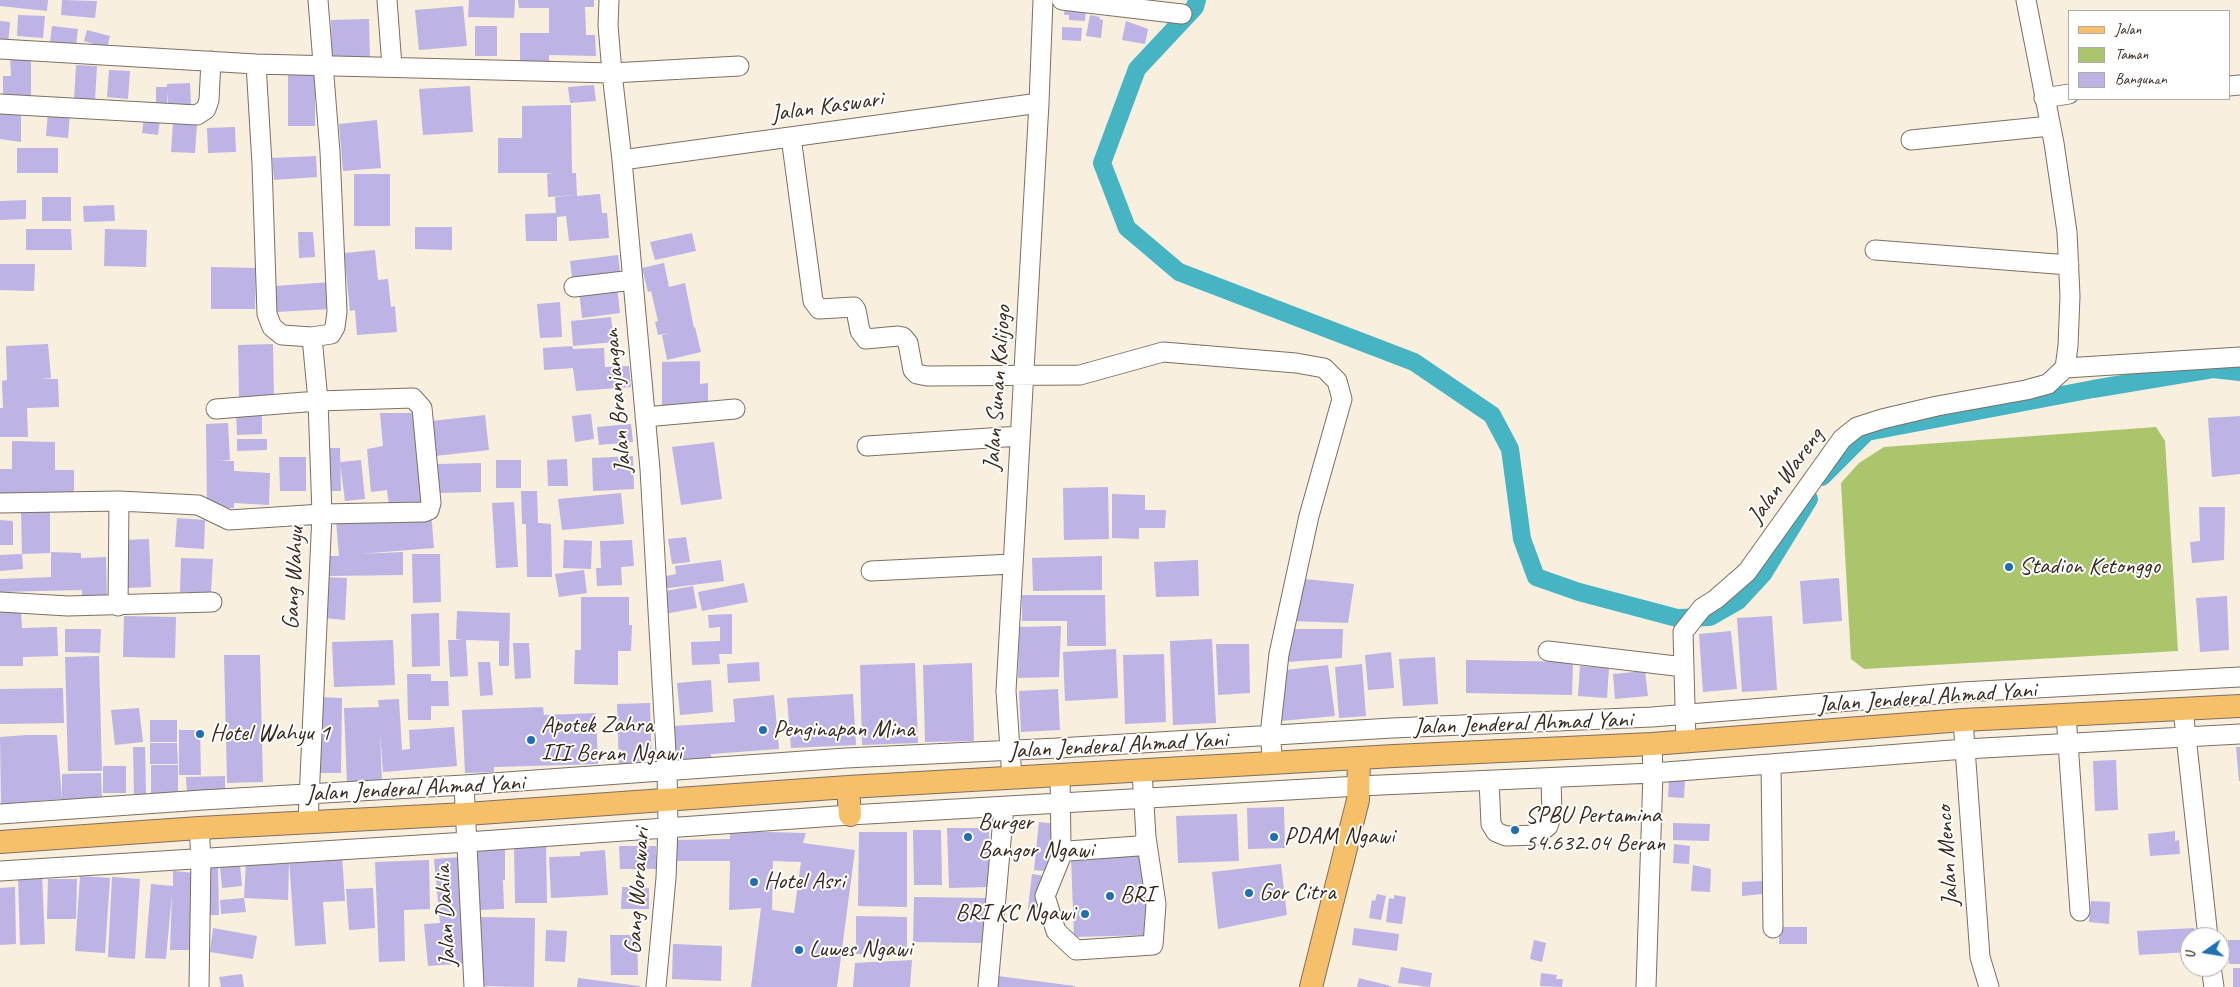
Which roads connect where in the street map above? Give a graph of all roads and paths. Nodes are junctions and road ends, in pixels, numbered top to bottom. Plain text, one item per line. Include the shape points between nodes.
1 (318, 0) edge
2 (387, 0) edge
3 (609, 0) edge
4 (1042, 0) edge
5 (1062, 0) edge
6 (2026, 0) edge
7 (1182, 14) dead end
8 (0, 49) edge
9 (211, 61) junction
10 (256, 64) junction
11 (324, 66) junction
12 (392, 66) junction
13 (739, 66) dead end
14 (612, 73) junction
15 (2068, 94) edge
16 (2044, 98) junction
17 (1039, 103) junction
18 (0, 104) edge
19 (2050, 126) junction
20 (791, 137) junction
21 (1911, 140) dead end
22 (622, 160) junction
23 (1875, 250) dead end
24 (2069, 265) junction
25 (633, 280) junction
26 (574, 287) dead end
27 (312, 337) junction
28 (2240, 357) edge
29 (2065, 368) junction
30 (1024, 375) junction
31 (318, 401) junction
32 (216, 409) dead end
33 (736, 409) dead end
34 (645, 417) junction
35 (1020, 436) junction
36 (867, 446) dead end
37 (119, 501) junction
38 (0, 503) edge
39 (322, 514) junction
40 (1012, 564) junction
41 (871, 570) dead end
42 (0, 602) edge
43 (212, 602) dead end
44 (118, 606) junction
45 (1548, 651) dead end
46 (1684, 667) junction
47 (2240, 677) edge
48 (2212, 679) junction
49 (2240, 706) edge
50 (2214, 707) junction
51 (2183, 708) junction
52 (1685, 714) junction
53 (2066, 715) junction
54 (1963, 720) junction
55 (2240, 734) edge
56 (1270, 735) junction
57 (2184, 737) junction
58 (1686, 742) junction
59 (1652, 744) junction
60 (2067, 744) junction
61 (1965, 749) junction
62 (1010, 750) junction
63 (1359, 758) junction
64 (1273, 763) junction
65 (1771, 764) junction
66 (667, 770) junction
67 (1142, 771) junction
68 (1653, 773) junction
69 (1060, 776) junction
70 (1012, 778) junction
71 (1551, 778) junction
72 (1489, 780) junction
73 (464, 786) junction
74 (1359, 786) junction
75 (848, 787) junction
76 (308, 794) junction
77 (668, 799) junction
78 (1145, 799) junction
79 (1060, 804) junction
80 (1004, 807) junction
81 (0, 814) edge
82 (466, 814) junction
83 (850, 815) junction
84 (308, 822) junction
85 (668, 827) junction
86 (199, 828) junction
87 (1146, 836) junction
88 (0, 842) edge
89 (467, 842) junction
90 (1064, 849) junction
91 (201, 857) junction
92 (0, 870) edge
93 (2080, 911) dead end
94 (2207, 927) edge
95 (1774, 928) dead end
96 (199, 987) edge
97 (474, 987) edge
98 (656, 987) edge
99 (988, 987) edge
100 (1311, 987) edge
101 (1646, 987) edge
102 (1988, 987) edge

1 - 11 street
2 - 12 street
3 - 14 street, Jalan Branjangan
4 - 17 street, Jalan Sunan Kalijogo
5 - 7 street
6 - 16 street
8 - 9 street
9 - 10 street
9 - 18 street via 209,100 206,109 198,115
10 - 11 street
10 - 27 street via 267,314 272,327 282,335
11 - 12 street
11 - 27 street via 337,312 331,334
12 - 14 street
13 - 14 street
14 - 22 street, Jalan Branjangan
15 - 16 street
16 - 19 street
17 - 20 street, Jalan Kaswari
17 - 30 street, Jalan Sunan Kalijogo
19 - 21 street
19 - 24 street
20 - 22 street, Jalan Kaswari
20 - 30 street via 811,292 816,306 819,309 854,307 860,331 866,339 903,337 908,342 916,374
22 - 25 street, Jalan Branjangan
23 - 24 street
24 - 29 street
25 - 26 street
25 - 34 street, Jalan Branjangan
27 - 31 street, Gang Wahyu
28 - 29 street
29 - 46 street, Jalan Wareng via 2048,384 1882,419 1858,427 1842,438 1748,572 1702,608 1683,632
30 - 35 street, Jalan Sunan Kalijogo
30 - 56 street via 1080,375 1163,352 1324,368 1337,381 1342,399 1309,516 1279,654
31 - 32 street
31 - 39 street, Gang Wahyu
31 - 39 street via 413,398 422,408 431,503 429,510 424,512
33 - 34 street
34 - 66 street, Jalan Branjangan
35 - 36 street
35 - 40 street, Jalan Sunan Kalijogo
37 - 38 street
37 - 39 street via 198,505 229,520
37 - 44 street
39 - 76 street, Gang Wahyu
40 - 41 street
40 - 62 street, Jalan Sunan Kalijogo via 1006,691
42 - 44 street
43 - 44 street
45 - 46 street
46 - 52 street, Jalan Wareng
47 - 48 street
48 - 50 street
48 - 52 street via 1962,692
49 - 50 main road, Jalan Jenderal Ahmad Yani
50 - 51 main road, Jalan Jenderal Ahmad Yani
51 - 53 main road, Jalan Jenderal Ahmad Yani
51 - 57 street
52 - 56 street
52 - 58 street, Jalan Wareng
53 - 54 main road, Jalan Jenderal Ahmad Yani
53 - 60 street
54 - 58 main road, Jalan Jenderal Ahmad Yani
54 - 61 street, Jalan Menco
55 - 57 street
56 - 62 street
56 - 64 street
57 - 60 street
57 - 94 street
58 - 59 main road, Jalan Jenderal Ahmad Yani
59 - 63 main road, Jalan Jenderal Ahmad Yani
59 - 68 street
60 - 61 street
60 - 93 street
61 - 65 street
61 - 102 street, Jalan Menco via 1980,957
62 - 66 street
62 - 70 street, Jalan Sunan Kalijogo
63 - 64 main road, Jalan Jenderal Ahmad Yani
63 - 74 main road
64 - 67 main road, Jalan Jenderal Ahmad Yani
65 - 68 street
65 - 95 street
66 - 73 street
66 - 77 street, Jalan Branjangan
67 - 69 main road, Jalan Jenderal Ahmad Yani
67 - 78 street
68 - 71 street
68 - 101 street
69 - 70 main road, Jalan Jenderal Ahmad Yani
69 - 79 street
70 - 75 main road, Jalan Jenderal Ahmad Yani
71 - 72 street
71 - 72 street via 1552,814 1548,826 1537,835 1506,836 1496,832 1491,824
72 - 74 street
73 - 76 street
73 - 82 street, Jalan Dahlia
74 - 78 street
74 - 100 main road
75 - 77 main road, Jalan Jenderal Ahmad Yani
75 - 83 main road
76 - 81 street
76 - 84 street, Gang Wahyu
77 - 82 main road, Jalan Jenderal Ahmad Yani
77 - 85 street, Gang Worawari
78 - 79 street
78 - 87 street
79 - 80 street
79 - 90 street via 1061,844
80 - 83 street
80 - 99 street
82 - 84 main road, Jalan Jenderal Ahmad Yani
82 - 89 street, Jalan Dahlia
83 - 85 street
84 - 86 main road, Jalan Jenderal Ahmad Yani
85 - 89 street
85 - 98 street, Gang Worawari
86 - 88 main road, Jalan Jenderal Ahmad Yani
86 - 91 street
87 - 90 street via 1138,846
87 - 90 street via 1156,904 1153,945 1076,950 1056,930 1045,896
89 - 91 street
89 - 97 street, Jalan Dahlia
91 - 92 street
91 - 96 street

